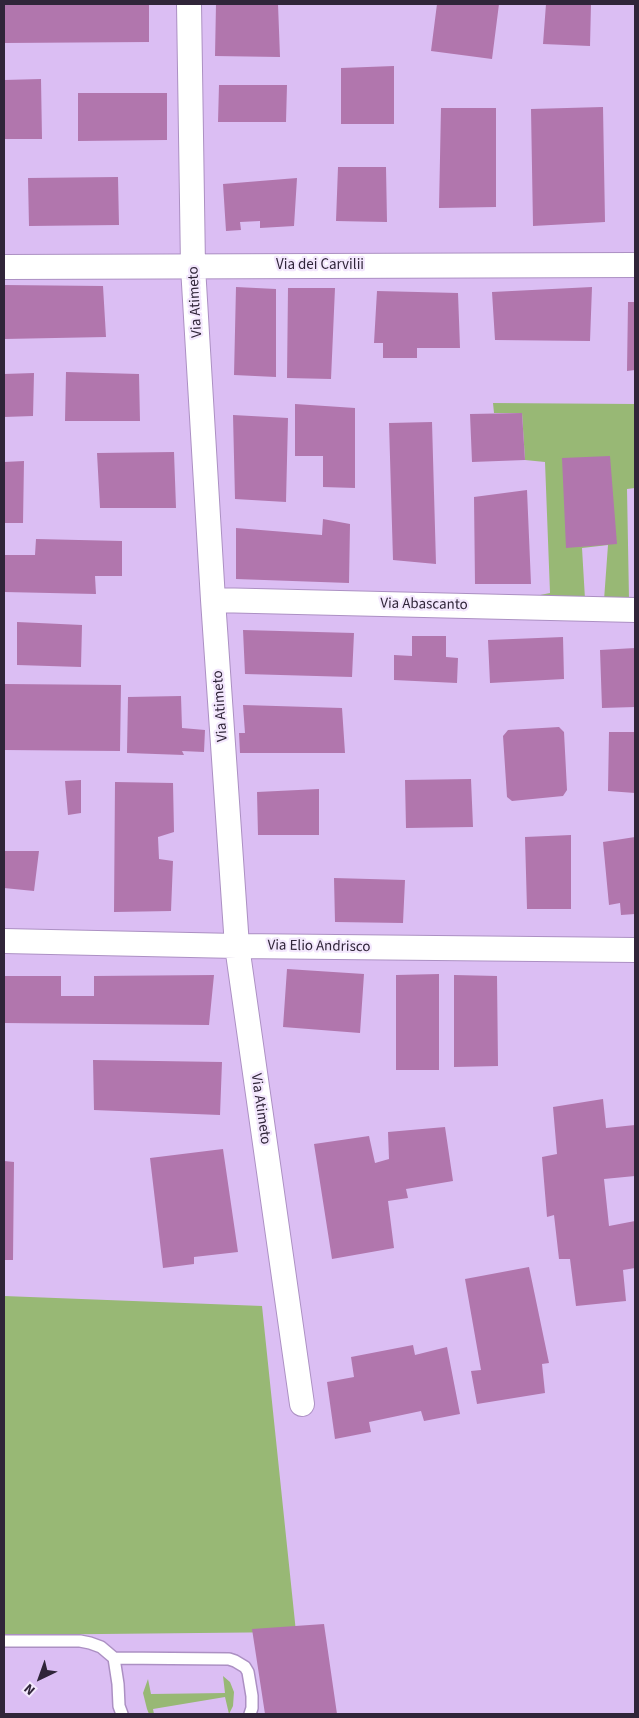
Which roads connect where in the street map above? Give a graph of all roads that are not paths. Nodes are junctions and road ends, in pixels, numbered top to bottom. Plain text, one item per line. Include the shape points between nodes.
1 (189, 4) edge
2 (635, 265) edge
3 (4, 267) edge
4 (193, 267) junction
5 (214, 600) junction
6 (635, 610) edge
7 (4, 941) edge
8 (237, 946) junction
9 (635, 950) edge
10 (302, 1404) dead end
11 (4, 1641) edge
12 (114, 1658) junction
13 (122, 1714) edge
14 (250, 1714) edge

1 - 4 street, Via Atimeto
2 - 4 street, Via dei Carvilii
3 - 4 street, Via dei Carvilii
4 - 5 street, Via Atimeto
5 - 6 street, Via Abascanto
5 - 8 street, Via Atimeto
7 - 8 street, Via Elio Andrisco
8 - 9 street, Via Elio Andrisco
8 - 10 street, Via Atimeto
11 - 12 lane via 85,1642 101,1647
12 - 13 lane
12 - 14 lane via 235,1661 248,1672 252,1696

